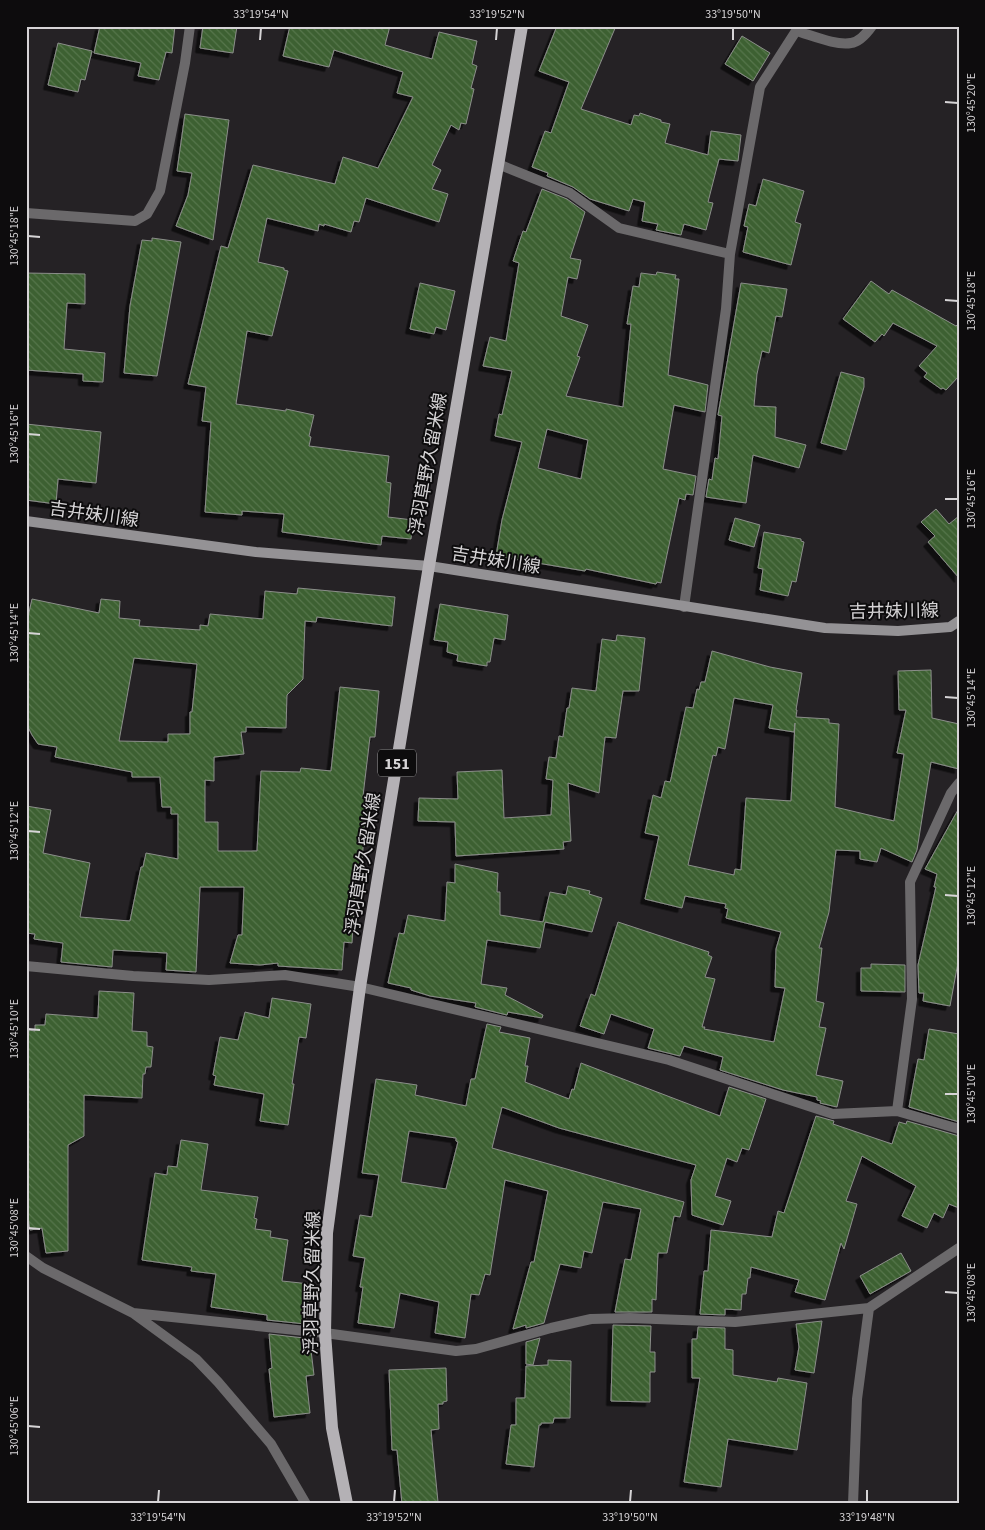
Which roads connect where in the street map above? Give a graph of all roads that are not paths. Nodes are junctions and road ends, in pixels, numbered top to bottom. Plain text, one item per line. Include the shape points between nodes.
1 (190, 26) edge
2 (522, 26) edge
3 (872, 26) edge
4 (797, 29) edge
5 (498, 164) junction
6 (26, 213) edge
7 (730, 254) junction
8 (26, 521) edge
9 (428, 566) junction
10 (684, 607) junction
11 (956, 625) edge
12 (959, 783) edge
13 (26, 966) edge
14 (360, 987) junction
15 (897, 1111) junction
16 (959, 1129) edge
17 (959, 1248) edge
18 (26, 1256) edge
19 (869, 1308) junction
20 (132, 1313) junction
21 (325, 1333) junction
22 (306, 1504) edge
23 (346, 1504) edge
24 (853, 1504) edge

1 - 6 street via 160,191 147,214 135,221
2 - 5 main road, 浮羽草野久留米線 / 151
3 - 4 street via 852,43 836,42
4 - 7 street via 760,87
5 - 7 street via 570,193 619,228
5 - 9 main road, 浮羽草野久留米線 / 151
7 - 10 street via 726,309
8 - 9 main road, 吉井妹川線 via 256,552
9 - 10 main road, 吉井妹川線
9 - 14 main road, 浮羽草野久留米線 / 151
10 - 11 main road, 吉井妹川線 via 825,628 898,631
12 - 15 street via 951,793 910,882 912,999
13 - 14 street via 209,980 285,975
14 - 15 street via 669,1060 833,1114
14 - 21 main road, 浮羽草野久留米線 / 151 via 327,1233
15 - 16 street
17 - 19 street
18 - 20 street via 43,1268
19 - 21 street via 735,1322 591,1319 476,1349 456,1351
19 - 24 street via 857,1399
20 - 21 street
20 - 22 street via 196,1359 218,1382 271,1444
21 - 23 main road, 浮羽草野久留米線 / 151 via 332,1428

